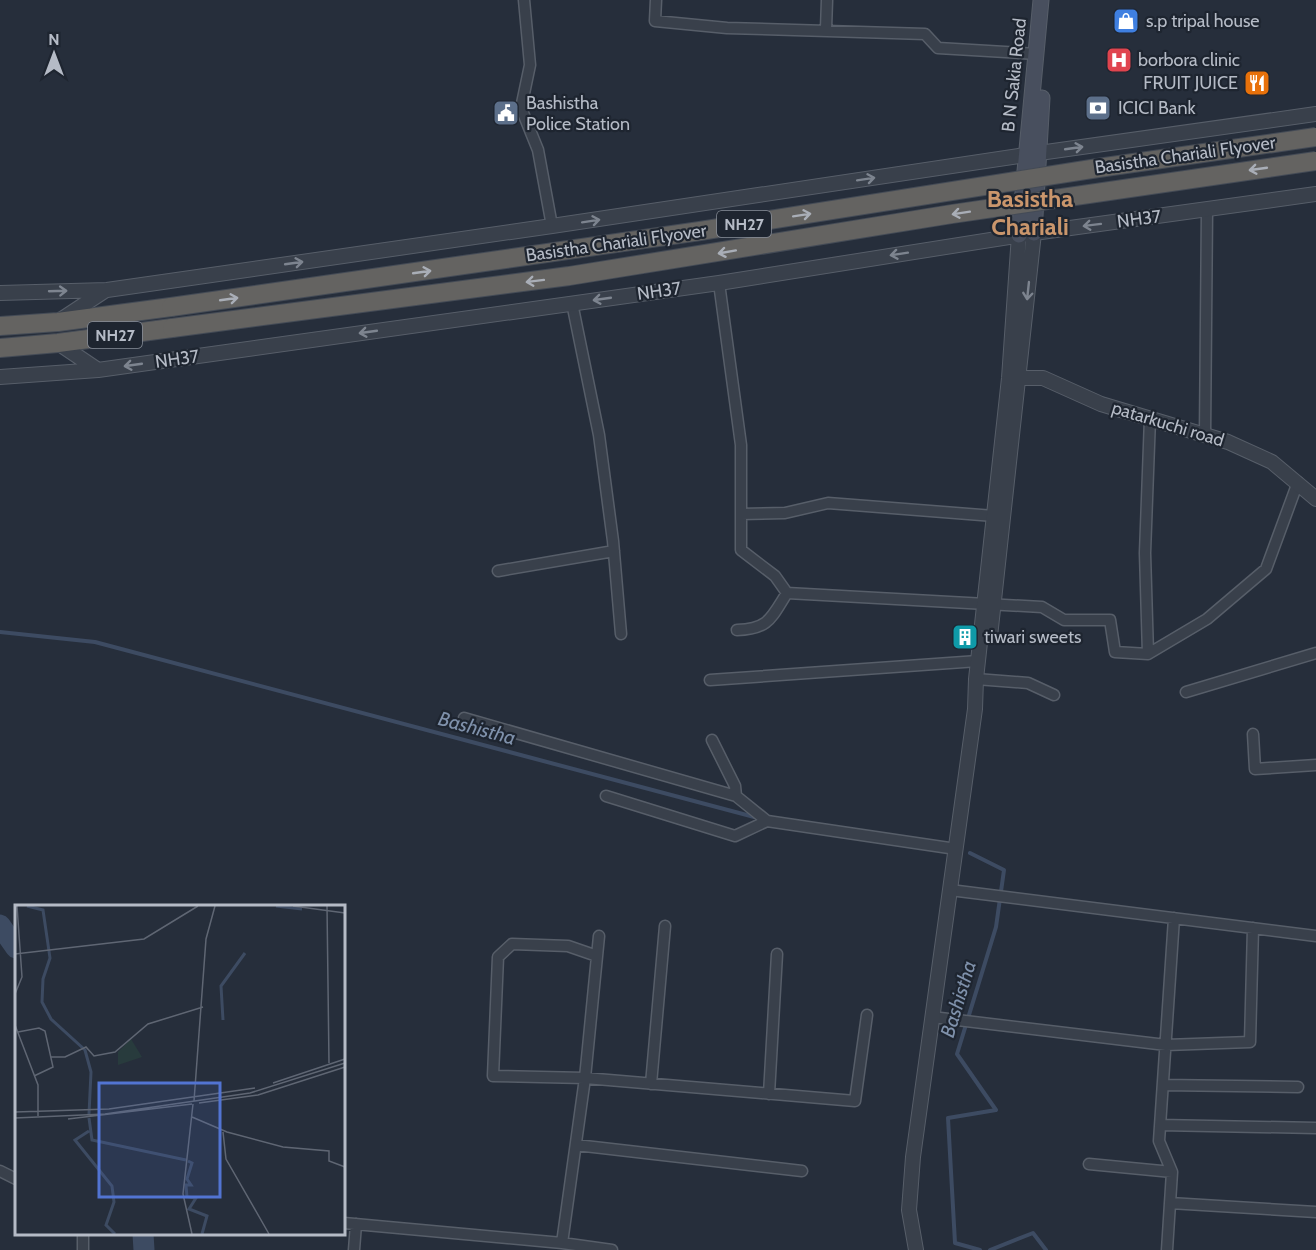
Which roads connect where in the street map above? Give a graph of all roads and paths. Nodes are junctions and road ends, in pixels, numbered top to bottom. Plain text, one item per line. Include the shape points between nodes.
1 (524, 0) edge
2 (656, 0) edge
3 (827, 0) edge
4 (1041, 0) edge
5 (1051, 0) edge
6 (826, 29) junction
7 (1037, 54) junction
8 (1316, 114) edge
9 (1316, 137) edge
10 (1031, 154) junction
11 (1316, 161) edge
12 (1316, 194) edge
13 (1208, 210) junction
14 (552, 226) junction
15 (1026, 234) junction
16 (719, 283) junction
17 (107, 290) junction
18 (0, 293) edge
19 (572, 303) junction
20 (58, 322) junction
21 (0, 326) edge
22 (58, 343) junction
23 (0, 348) edge
24 (98, 370) junction
25 (0, 377) edge
26 (1014, 378) junction
27 (1150, 418) junction
28 (1205, 435) junction
29 (1298, 482) junction
30 (1316, 499) edge
31 (741, 514) junction
32 (994, 516) junction
33 (614, 551) junction
34 (498, 571) dead end
35 (788, 593) junction
36 (989, 605) junction
37 (737, 630) dead end
38 (621, 634) dead end
39 (1316, 653) edge
40 (1148, 654) junction
41 (978, 661) junction
42 (980, 679) junction
43 (710, 680) dead end
44 (1186, 692) dead end
45 (1054, 695) dead end
46 (464, 718) dead end
47 (1253, 734) dead end
48 (712, 740) dead end
49 (1316, 765) edge
50 (606, 796) dead end
51 (736, 796) junction
52 (767, 821) junction
53 (956, 849) junction
54 (950, 890) junction
55 (1174, 918) junction
56 (665, 926) dead end
57 (1253, 928) junction
58 (599, 936) dead end
59 (1316, 936) edge
60 (777, 954) dead end
61 (597, 956) junction
62 (867, 1015) dead end
63 (932, 1017) junction
64 (1166, 1046) junction
65 (585, 1078) junction
66 (651, 1084) junction
67 (1163, 1086) junction
68 (1298, 1088) dead end
69 (769, 1094) junction
70 (1160, 1125) junction
71 (1316, 1128) edge
72 (576, 1145) junction
73 (1089, 1164) dead end
74 (0, 1171) edge
75 (802, 1171) dead end
76 (1172, 1172) junction
77 (15, 1178) edge
78 (1170, 1203) junction
79 (1316, 1212) edge
80 (345, 1223) edge
81 (356, 1224) junction
82 (83, 1235) edge
83 (562, 1243) junction
84 (521, 1245) edge
85 (82, 1250) edge
86 (354, 1250) edge
87 (612, 1250) edge
88 (916, 1250) edge
89 (1167, 1250) edge

1 - 14 street via 530,65 522,108 538,150
2 - 6 street via 656,21 727,28
3 - 6 street
4 - 7 main road, B N Sakia Road
5 - 10 main road, B N Sakia Road
6 - 7 street via 925,34 938,48
7 - 10 main road, B N Sakia Road
10 -> 8 street
20 -> 9 highway, Basistha Chariali Flyover / NH27, bridge via 664,236
14 -> 10 street
10 - 15 main road
11 -> 22 highway, Basistha Chariali Flyover / NH27, bridge via 568,276
12 - 13 street, NH37
13 -> 15 street, NH37
13 - 28 street
17 -> 14 street
15 -> 16 street, NH37
15 - 26 street
16 -> 19 street, NH37
16 - 31 street via 741,445
18 -> 17 street
17 - 20 street
19 -> 24 street, NH37
19 - 33 street via 599,435
20 - 21 highway, NH27
22 - 23 highway, NH27
22 - 24 street
24 - 25 street, NH37
26 - 27 street, patarkuchi road via 1043,378 1101,404
26 - 32 street
26 - 36 street
27 - 28 street, patarkuchi road
27 - 40 street
28 - 29 street, patarkuchi road via 1272,462
29 - 30 street, patarkuchi road
29 - 40 street via 1266,569 1208,619
31 - 32 street via 785,513 828,503
31 - 35 street via 741,550 775,576
32 - 36 street
33 - 34 street
33 - 38 street
35 - 36 street
35 - 37 street via 756,630
36 - 40 street via 1042,607 1064,620 1110,620 1115,652
36 - 41 street
36 - 42 street
39 - 44 street
41 - 42 street
41 - 43 street
42 - 45 street via 1028,683
42 - 53 street
46 - 51 street
47 - 49 street via 1255,769
48 - 51 street via 735,786
50 - 52 street via 735,836
51 - 52 street
52 - 53 street
53 - 54 street
54 - 55 street
54 - 63 street
55 - 57 street
55 - 64 street
56 - 66 street
57 - 59 street
57 - 64 street via 1250,1041
58 - 61 street
60 - 69 street
61 - 65 street
61 - 65 street via 568,946 512,944 498,957 493,1076
62 - 69 street via 855,1101
63 - 64 street
63 - 88 street via 909,1210
64 - 67 street
65 - 66 street
65 - 72 street
66 - 69 street
67 - 68 street
67 - 70 street
70 - 71 street
70 - 76 street via 1159,1141
72 - 75 street
72 - 83 street
73 - 76 street
74 - 77 street
76 - 78 street
78 - 79 street
78 - 89 street
80 - 81 street
81 - 84 street
81 - 86 street
82 - 85 street
83 - 84 street
83 - 87 street

